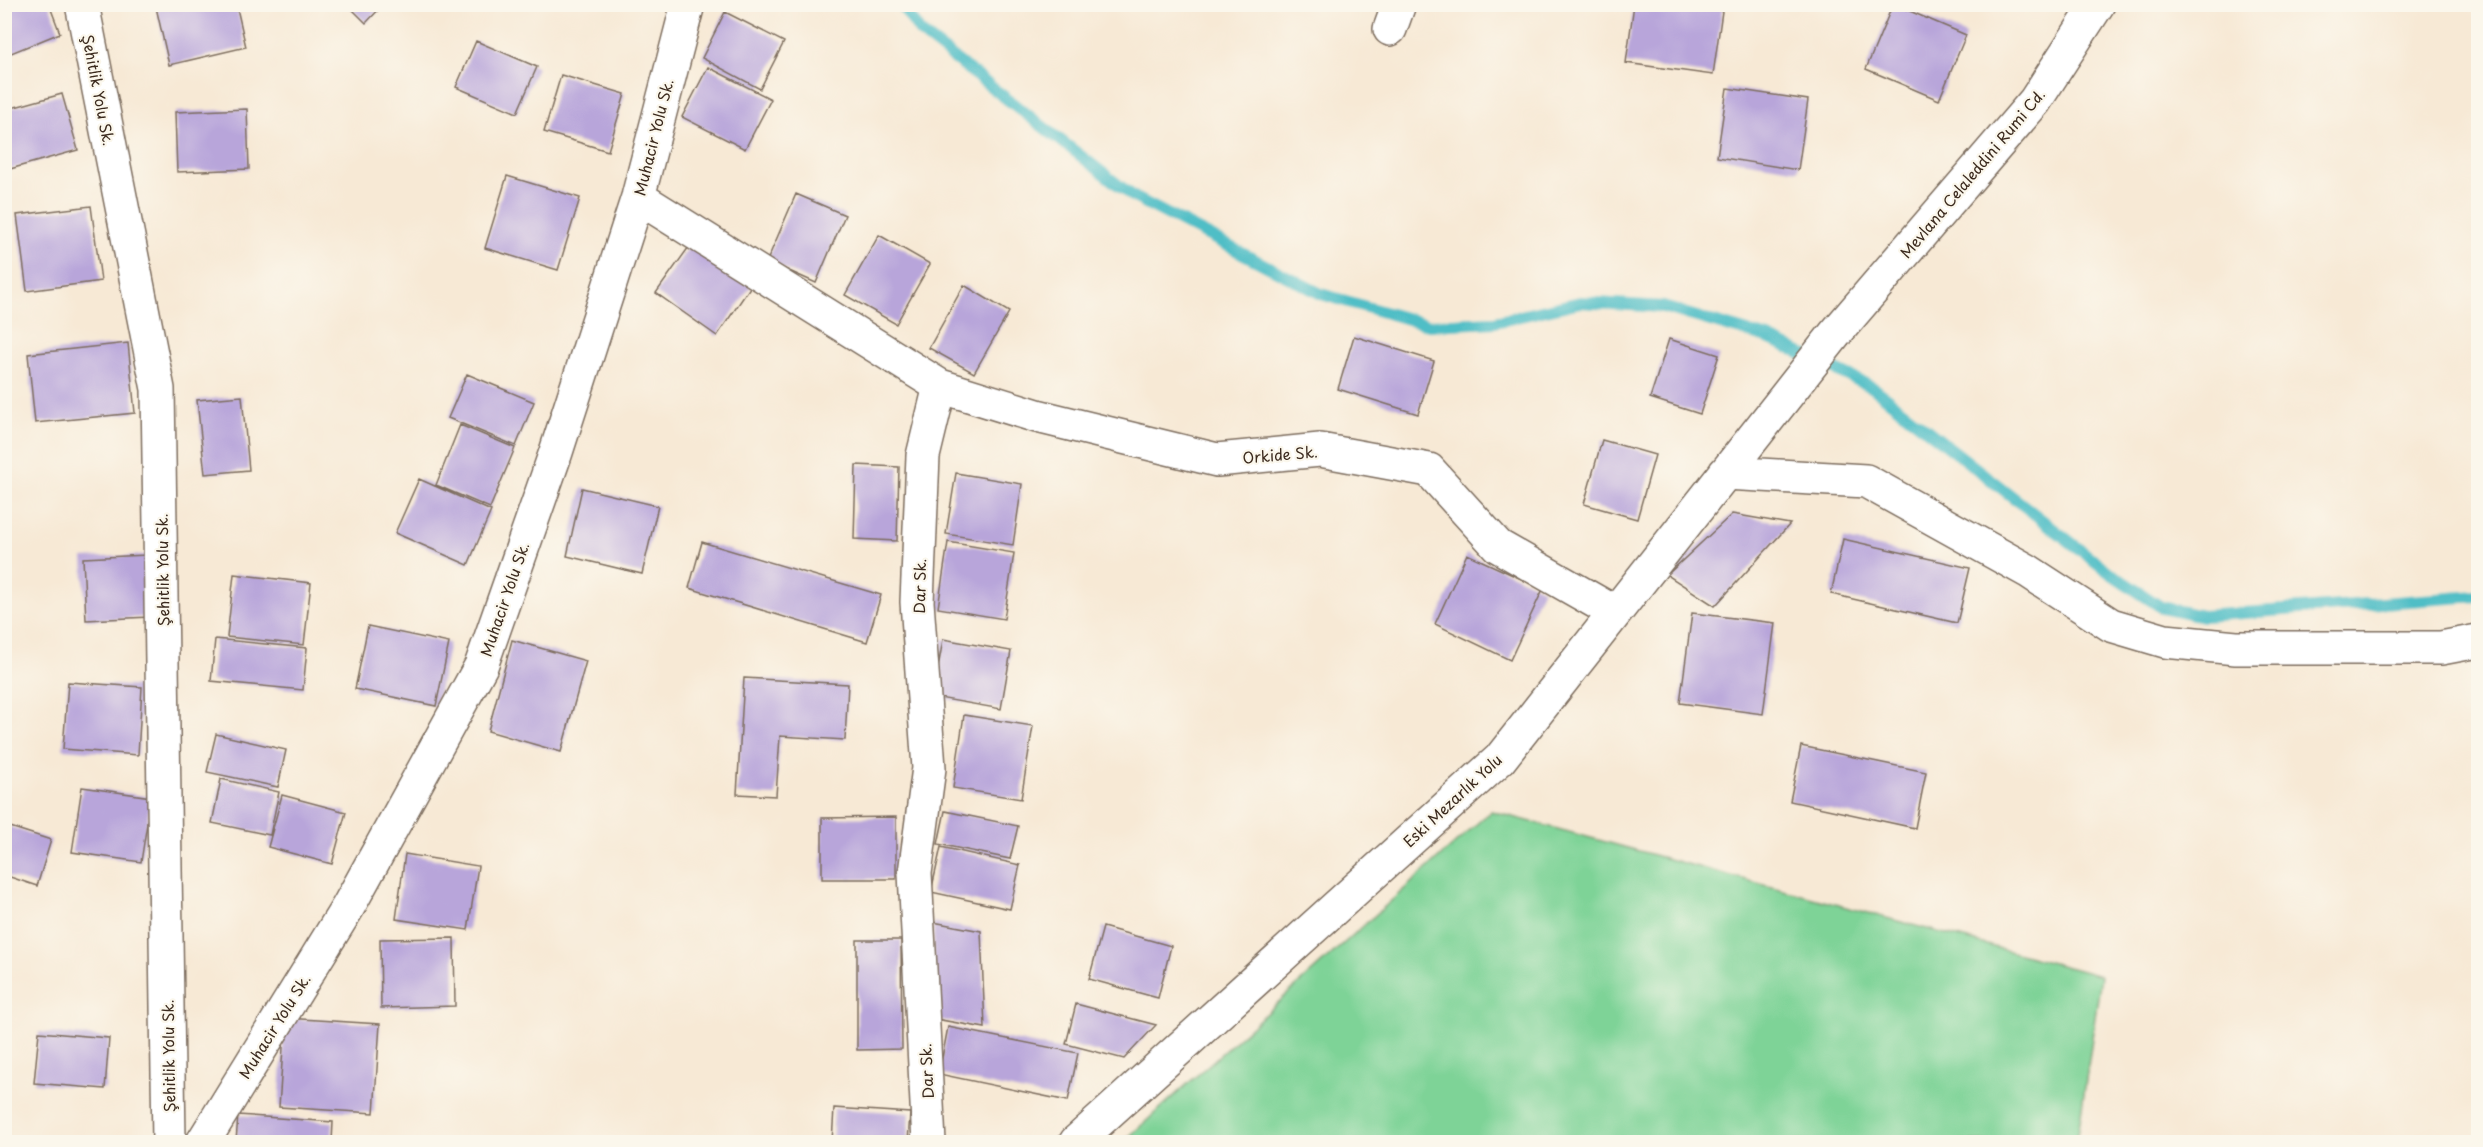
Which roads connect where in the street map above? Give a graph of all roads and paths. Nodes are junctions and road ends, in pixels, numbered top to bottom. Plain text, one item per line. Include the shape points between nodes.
1 (82, 4) edge
2 (688, 4) edge
3 (2098, 4) edge
4 (638, 197) junction
5 (1799, 381) joint
6 (939, 386) junction
7 (1725, 473) junction
8 (1614, 612) junction
9 (2478, 641) edge
10 (169, 1143) edge
11 (203, 1143) edge
12 (929, 1143) edge
13 (1076, 1143) edge

1 - 10 street, Şehitlik Yolu Sk. via 158,389
2 - 4 street, Muhacir Yolu Sk.
3 - 5 street, Mevlana Celaleddini Rumi Cd. via 2035,101
4 - 6 street
4 - 11 street, Muhacir Yolu Sk. via 556,452 481,666 348,907
5 - 7 street, Eski Mezarlık Yolu
6 - 8 street, Orkide Sk. via 1101,433 1217,460 1320,450 1430,470 1498,546
6 - 12 street, Dar Sk. via 923,456 917,603 929,768 915,873
7 - 8 street, Eski Mezarlık Yolu
7 - 9 street via 1866,481 2028,571 2111,625 2164,641 2236,648 2441,648
8 - 13 street, Eski Mezarlık Yolu via 1500,759

